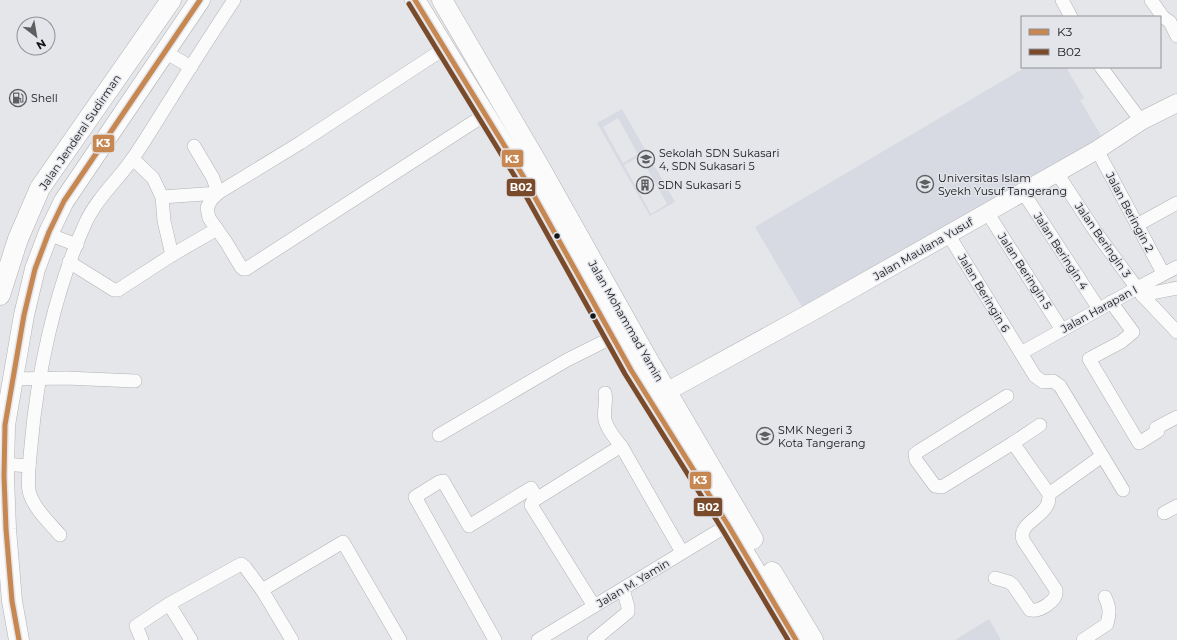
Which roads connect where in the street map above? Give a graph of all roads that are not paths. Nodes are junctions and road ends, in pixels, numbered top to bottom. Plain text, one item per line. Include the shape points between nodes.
1 (171, 0) edge
2 (200, 0) edge
3 (234, 0) edge
4 (415, 0) edge
5 (442, 0) edge
6 (1062, 0) edge
7 (1151, 0) edge
8 (1070, 16) edge
9 (1177, 36) edge
10 (445, 48) junction
11 (165, 52) junction
12 (191, 67) junction
13 (1102, 68) edge
14 (1177, 103) edge
15 (486, 114) junction
16 (1141, 121) junction
17 (194, 146) dead end
18 (1097, 150) junction
19 (133, 159) junction
20 (1057, 172) junction
21 (1023, 192) junction
22 (218, 193) junction
23 (162, 196) junction
24 (1177, 203) edge
25 (987, 212) junction
26 (1137, 225) junction
27 (217, 229) junction
28 (48, 234) junction
29 (948, 234) junction
30 (76, 245) junction
31 (172, 255) junction
32 (69, 262) junction
33 (1177, 267) edge
34 (1163, 274) junction
35 (1177, 288) edge
36 (1139, 292) junction
37 (0, 295) edge
38 (1111, 302) junction
39 (1099, 309) junction
40 (1062, 330) junction
41 (1177, 332) edge
42 (613, 337) junction
43 (1021, 353) junction
44 (41, 378) junction
45 (13, 379) junction
46 (135, 381) dead end
47 (666, 392) junction
48 (605, 393) dead end
49 (1007, 396) dead end
50 (1177, 416) edge
51 (1040, 425) dead end
52 (439, 435) dead end
53 (1013, 443) junction
54 (621, 446) junction
55 (1102, 456) junction
56 (4, 464) junction
57 (29, 466) junction
58 (1123, 490) dead end
59 (1049, 494) junction
60 (537, 498) junction
61 (1177, 506) edge
62 (1164, 514) dead end
63 (728, 525) junction
64 (60, 535) dead end
65 (682, 552) junction
66 (995, 578) dead end
67 (623, 589) junction
68 (262, 590) junction
69 (1105, 597) dead end
70 (169, 604) junction
71 (594, 606) junction
72 (19, 640) edge
73 (142, 640) edge
74 (191, 640) edge
75 (292, 640) edge
76 (400, 640) edge
77 (495, 640) edge
78 (538, 640) edge
79 (594, 640) edge
80 (796, 640) edge
81 (813, 640) edge
82 (1083, 640) edge

1 - 37 main road, Jalan Jenderal Sudirman via 40,188 18,239
2 - 11 main road
3 - 12 street
4 - 10 main road, Jalan Mohammad Yamin
5 - 47 main road, Jalan Mohammad Yamin
6 - 8 street
7 - 9 street via 1162,17 1170,22
10 - 15 main road, Jalan Mohammad Yamin
10 - 22 street
11 - 12 street
11 - 28 main road via 64,200
12 - 19 street
13 - 16 street
14 - 16 street, Jalan Maulana Yusuf
15 - 27 street via 246,269 241,267
15 - 42 main road, Jalan Mohammad Yamin
16 - 18 street, Jalan Maulana Yusuf
17 - 22 street via 213,178
18 - 20 street, Jalan Maulana Yusuf
18 - 26 street, Jalan Beringin 2
19 - 23 street via 153,178
19 - 30 street via 93,210
20 - 21 street, Jalan Maulana Yusuf
20 - 36 street, Jalan Beringin 3
21 - 25 street, Jalan Maulana Yusuf
21 - 39 street, Jalan Beringin 4
22 - 23 street
22 - 27 street via 207,208 209,218
23 - 31 street via 164,221
24 - 26 street
25 - 29 street, Jalan Maulana Yusuf
25 - 40 street, Jalan Beringin 5
26 - 34 street, Jalan Beringin 2
27 - 31 street
28 - 30 street
28 - 45 main road via 35,269
29 - 43 street, Jalan Beringin 6
29 - 47 street, Jalan Maulana Yusuf
30 - 32 street
31 - 32 street via 114,290
32 - 44 street via 44,357
33 - 34 street, Jalan Harapan I
34 - 36 street, Jalan Harapan I
35 - 36 street
36 - 38 street, Jalan Harapan I
36 - 41 street, Jalan Beringin 3
38 - 39 street, Jalan Harapan I
38 - 50 street via 1133,332 1121,342 1089,359 1094,369 1138,443 1158,431 1156,428
39 - 40 street, Jalan Harapan I
40 - 43 street, Jalan Harapan I
42 - 52 street via 567,360
42 - 63 main road, Jalan Mohammad Yamin
43 - 55 street, Jalan Beringin 6 via 1039,380 1053,381 1060,386
44 - 45 street
44 - 46 street
44 - 57 street via 33,421
45 - 56 main road via 5,425
47 - 81 main road, Jalan Mohammad Yamin
48 - 54 street via 605,421
49 - 53 street via 915,454 916,460 935,486 942,487
51 - 53 street
53 - 59 street
54 - 60 street
54 - 65 street
55 - 58 street, Jalan Beringin 6
55 - 59 street
56 - 57 street
56 - 72 main road via 12,601
57 - 64 street via 29,491 32,500
59 - 66 street via 1045,509 1023,530 1022,535 1056,590 1056,596 1034,611 1030,610 1013,585
60 - 71 street via 533,501 532,508
60 - 77 street via 530,488 469,526 443,481 415,497
61 - 62 street
63 - 65 street, Jalan M. Yamin
63 - 80 main road, Jalan Mohammad Yamin
65 - 67 street, Jalan M. Yamin
67 - 71 street, Jalan M. Yamin
67 - 79 street via 628,612
68 - 70 street via 242,564
68 - 75 street
68 - 76 street via 343,542
69 - 82 street via 1110,608 1107,624
70 - 73 street via 136,626
70 - 74 street
71 - 78 street, Jalan M. Yamin

